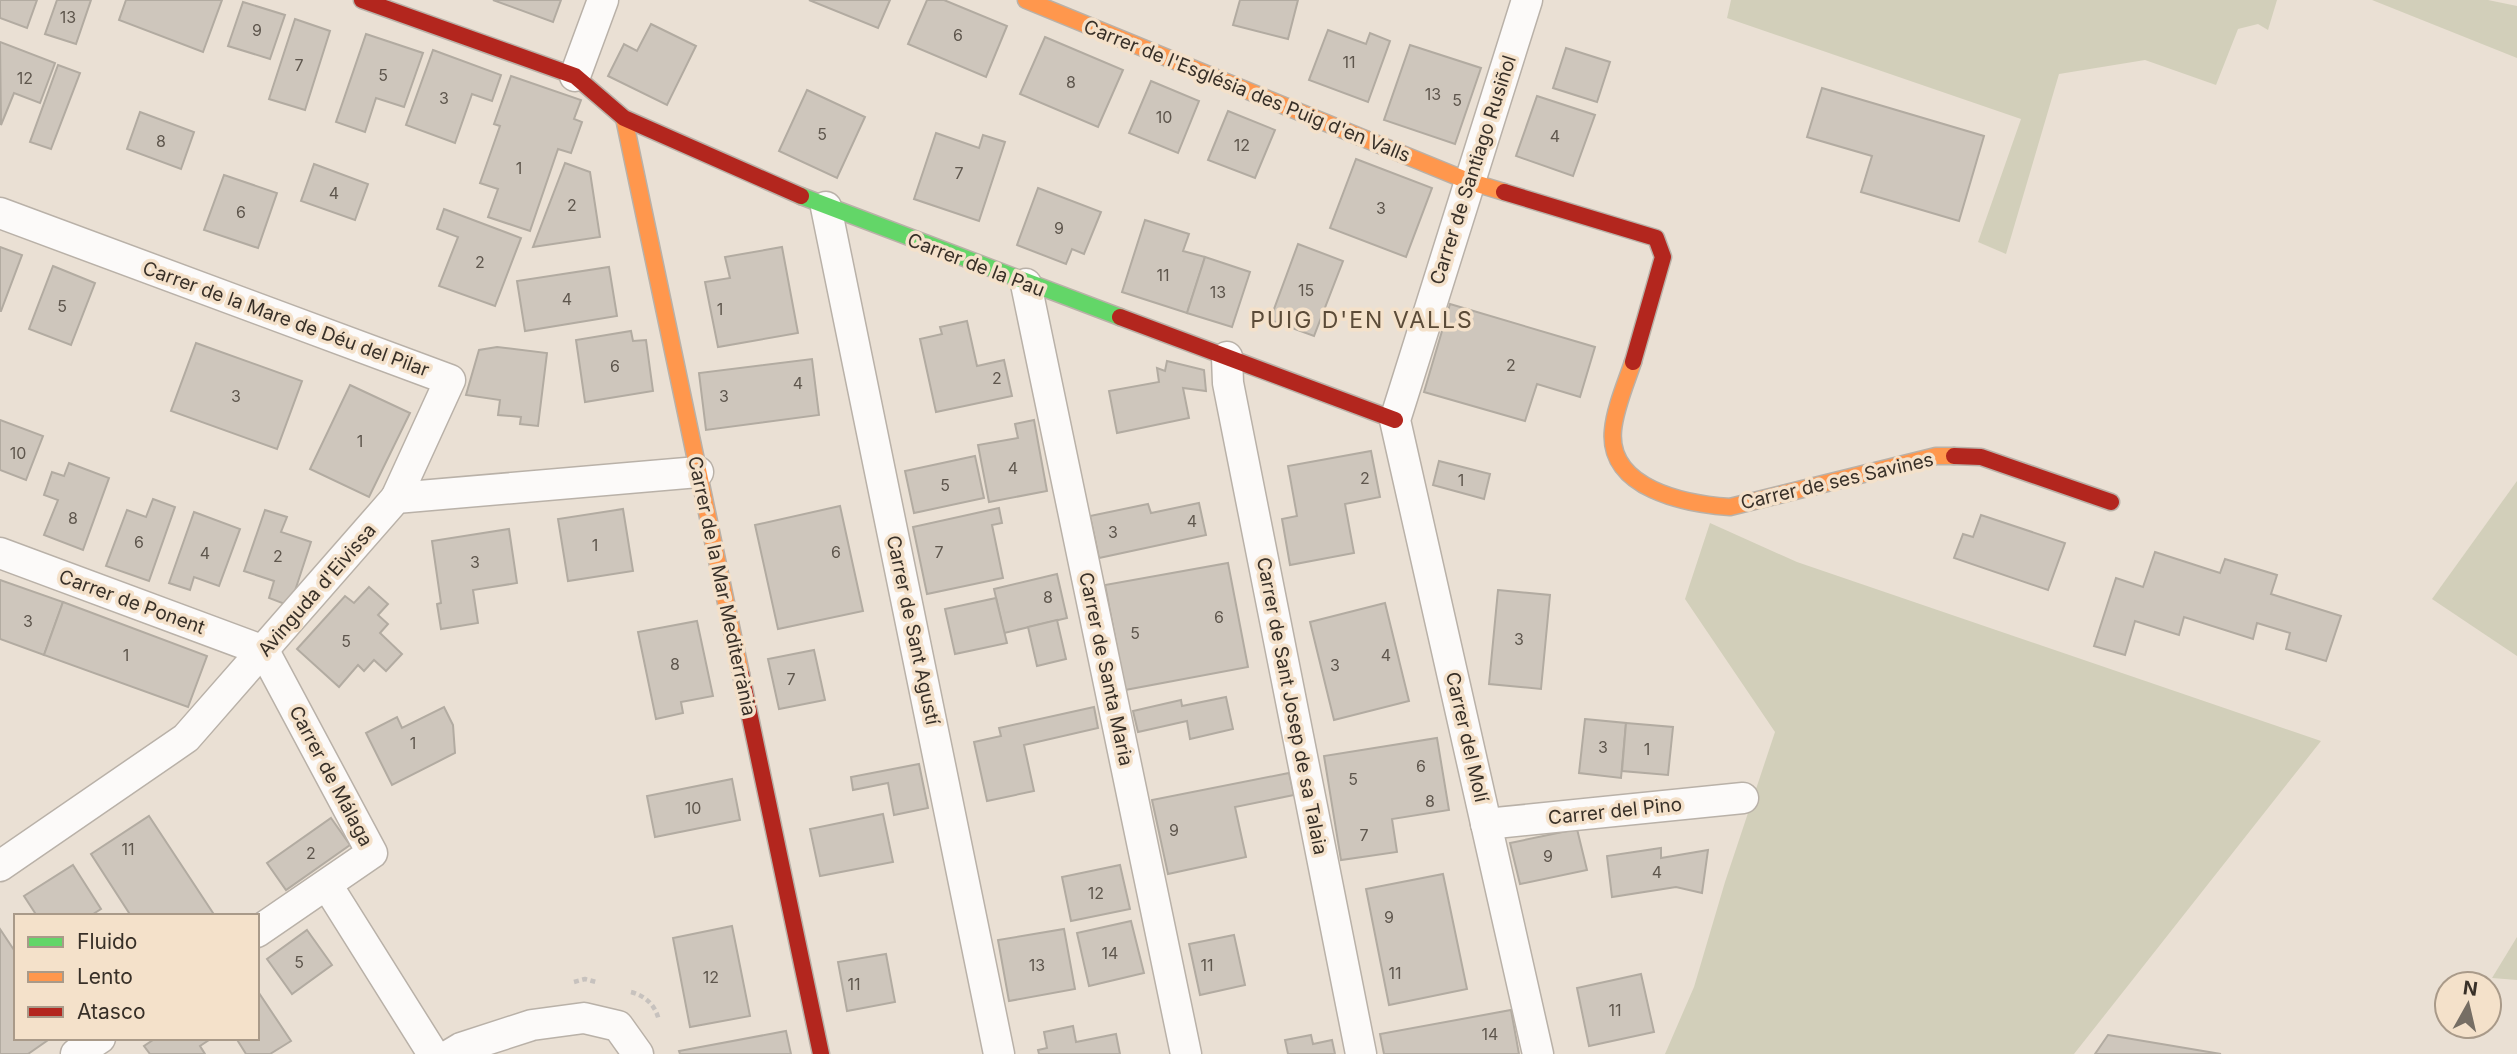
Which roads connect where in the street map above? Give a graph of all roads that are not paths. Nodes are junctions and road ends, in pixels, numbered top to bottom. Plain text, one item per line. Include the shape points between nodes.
1 (362, 0) edge
2 (603, 0) edge
3 (1026, 0) edge
4 (1527, 0) edge
5 (575, 76) junction
6 (624, 118) junction
7 (1468, 181) junction
8 (826, 207) junction
9 (0, 214) edge
10 (1027, 284) junction
11 (1227, 357) junction
12 (1395, 420) junction
13 (698, 472) junction
14 (396, 498) junction
15 (2111, 502) dead end
16 (0, 553) edge
17 (264, 651) junction
18 (1743, 798) dead end
19 (1486, 824) junction
20 (0, 866) edge
21 (327, 885) junction
22 (259, 931) edge
23 (97, 1040) edge
24 (76, 1054) edge
25 (433, 1054) edge
26 (451, 1054) edge
27 (638, 1054) edge
28 (821, 1054) edge
29 (999, 1054) edge
30 (1186, 1054) edge
31 (1361, 1054) edge
32 (1538, 1054) edge

1 - 5 street
2 - 5 street
3 - 7 street, Carrer de l'Església des Puig d'en Valls
4 - 7 street, Carrer de Santiago Rusiñol
5 - 6 street, Carrer de la Pau
6 - 8 street, Carrer de la Pau
6 - 13 street, Carrer de la Mar Mediterrània
7 - 12 street, Carrer de Santiago Rusiñol
7 - 15 street, Carrer de ses Savines via 1656,238 1663,257 1613,430 1622,467 1638,483 1701,505 1730,507 1936,456 1981,457
8 - 10 street, Carrer de la Pau
8 - 29 street, Carrer de Sant Agustí
9 - 14 street, Carrer de la Mare de Déu del Pilar via 450,380
10 - 11 street, Carrer de la Pau
10 - 30 street, Carrer de Santa Maria
11 - 12 street, Carrer de la Pau
11 - 31 street, Carrer de Sant Josep de sa Talaia via 1228,383
12 - 19 street, Carrer del Molí
13 - 14 street
13 - 28 street, Carrer de la Mar Mediterrània
14 - 17 street, Avinguda d'Eivissa
16 - 17 street, Carrer de Ponent
17 - 20 street, Avinguda d'Eivissa via 186,738
17 - 21 street, Carrer de Málaga via 372,853
18 - 19 street, Carrer del Pino
19 - 32 street, Carrer del Molí
21 - 22 street, Carrer de Málaga
21 - 25 street
23 - 24 street
26 - 27 street via 532,1026 584,1018 618,1026

